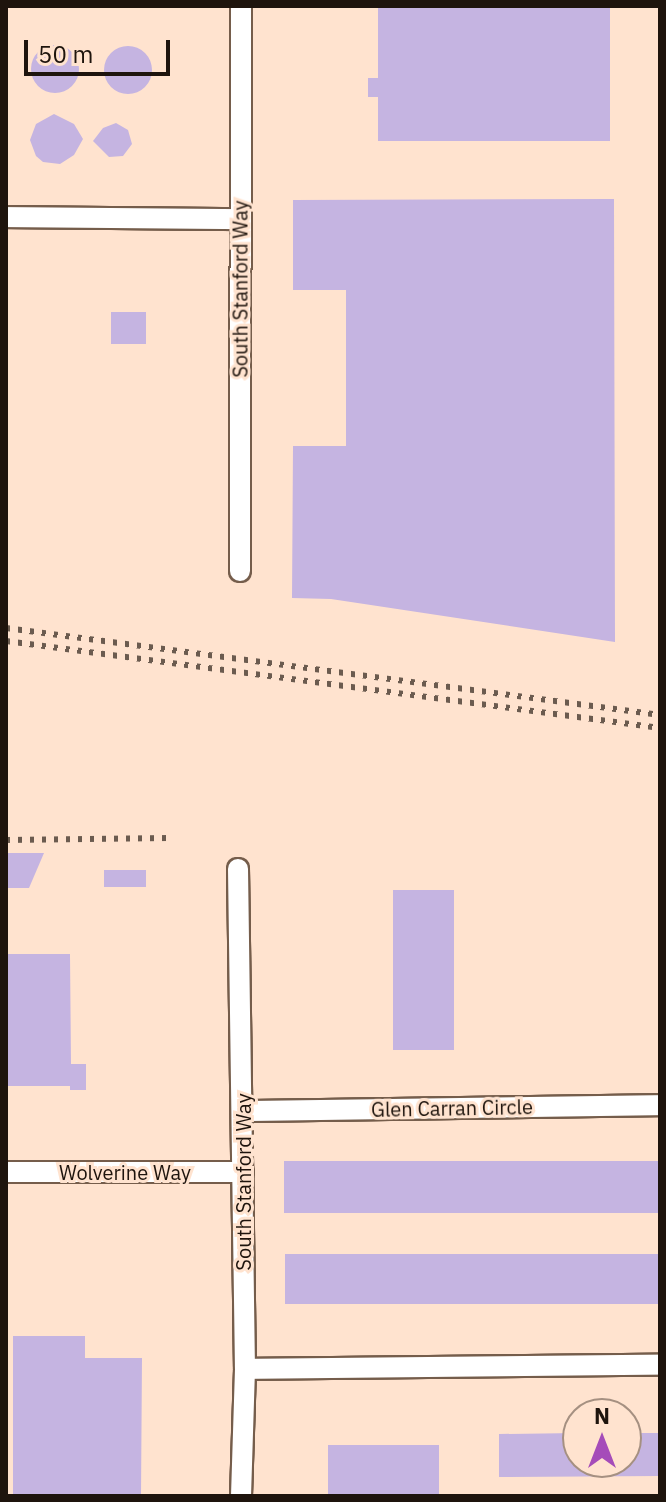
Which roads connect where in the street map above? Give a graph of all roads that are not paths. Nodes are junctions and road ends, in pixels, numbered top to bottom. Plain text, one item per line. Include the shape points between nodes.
1 (241, 6) edge
2 (6, 217) edge
3 (241, 219) junction
4 (240, 571) dead end
5 (238, 869) dead end
6 (660, 1105) edge
7 (243, 1111) junction
8 (6, 1172) edge
9 (243, 1172) junction
10 (660, 1365) edge
11 (245, 1369) junction
12 (241, 1496) edge

1 - 3 street, South Stanford Way
2 - 3 street
3 - 4 street, South Stanford Way
5 - 7 street, South Stanford Way
6 - 7 street, Glen Carran Circle
7 - 9 street, South Stanford Way
8 - 9 street, Wolverine Way
9 - 11 street, South Stanford Way
10 - 11 street
11 - 12 street, South Stanford Way

